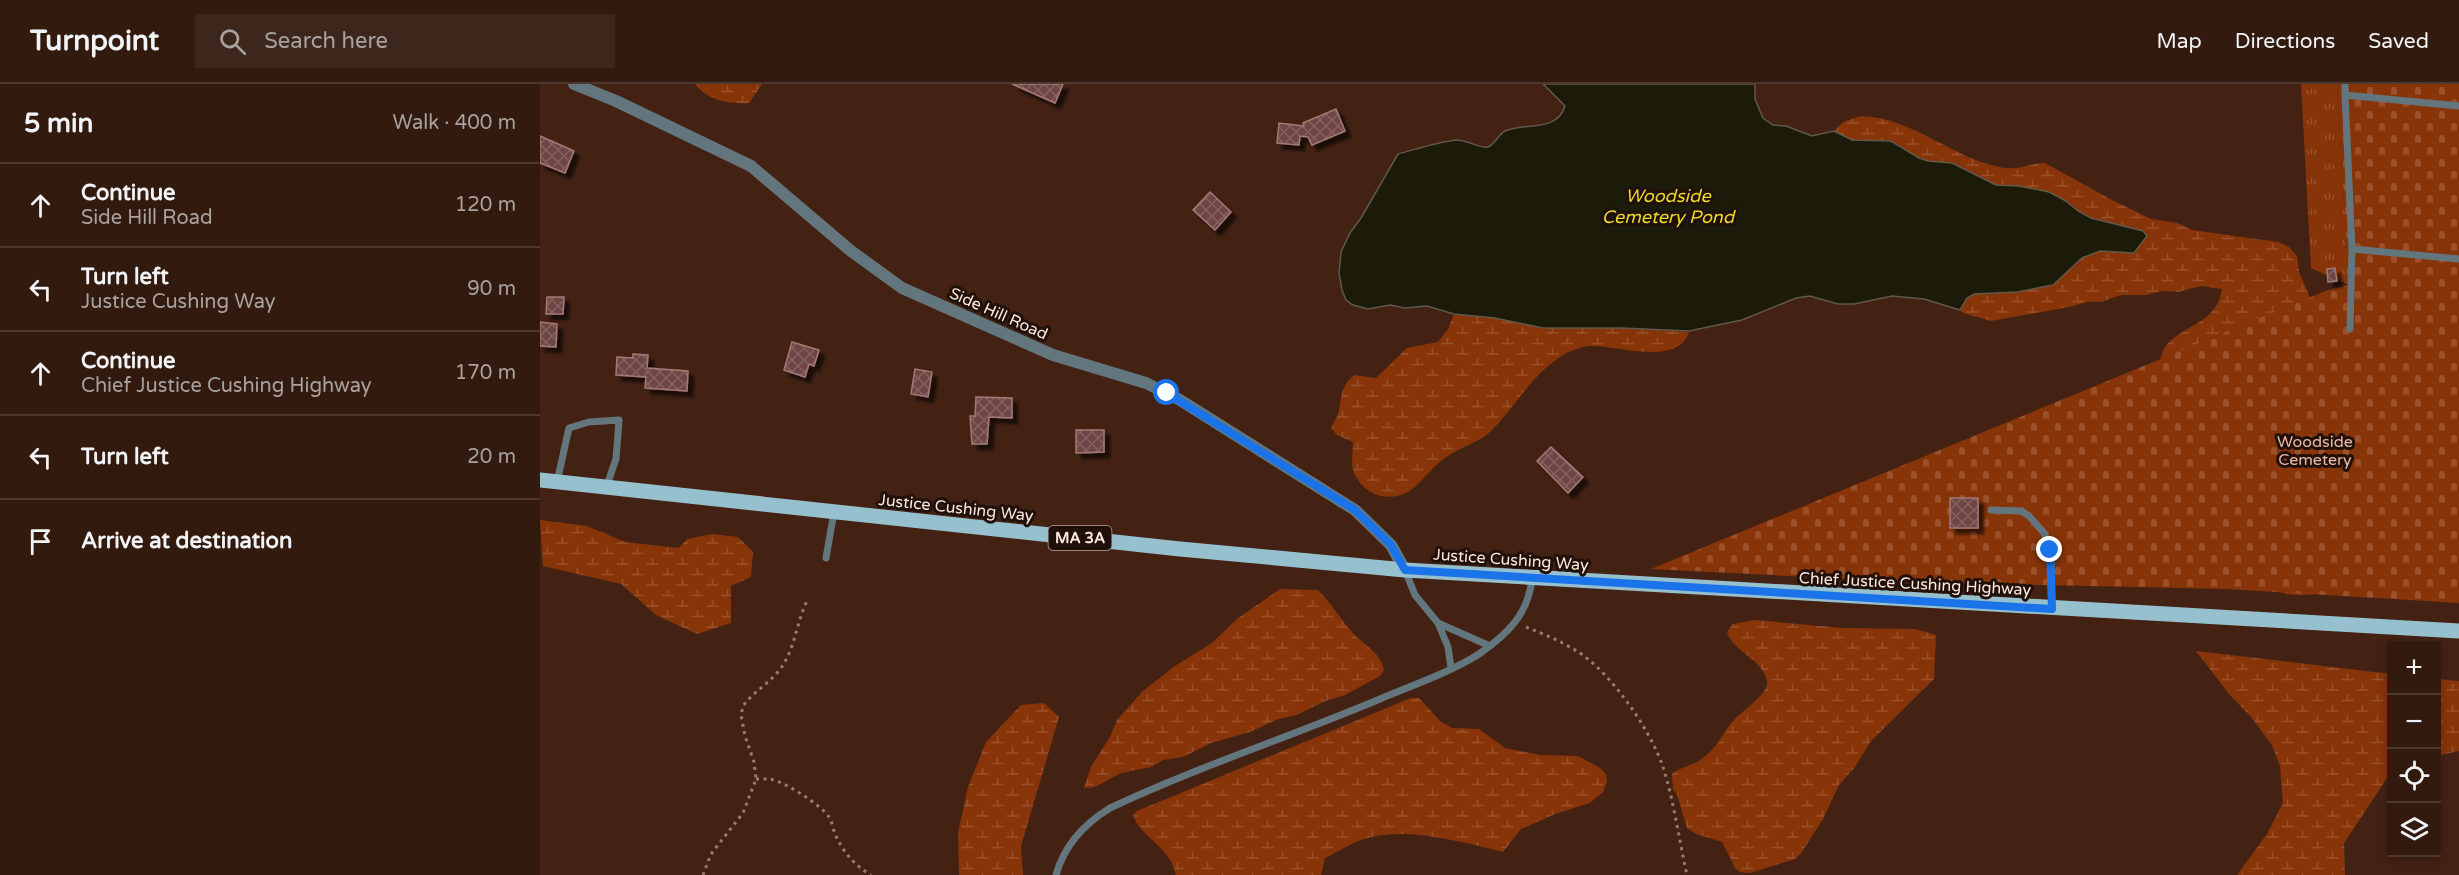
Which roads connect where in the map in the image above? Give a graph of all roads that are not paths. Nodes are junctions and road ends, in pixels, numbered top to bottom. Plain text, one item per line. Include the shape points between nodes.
1 (574, 84) edge
2 (2345, 84) edge
3 (2346, 94) junction
4 (2459, 106) edge
5 (2352, 249) junction
6 (2459, 260) edge
7 (2350, 329) dead end
8 (540, 480) edge
9 (558, 482) junction
10 (606, 488) junction
11 (1991, 510) dead end
12 (834, 512) junction
13 (826, 558) dead end
14 (1405, 570) junction
15 (1532, 579) junction
16 (1620, 584) joint
17 (2052, 609) junction
18 (1438, 623) junction
19 (2459, 631) edge
20 (1490, 646) junction
21 (1451, 668) junction
22 (1056, 875) edge

1 - 14 street, Side Hill Road via 751,166 851,251 902,288 1053,355 1146,383 1180,400 1355,510 1391,545
2 - 3 lane
3 - 4 lane
3 - 5 lane
5 - 6 lane
5 - 7 lane
8 - 9 main road, Justice Cushing Way / MA 3A
9 - 10 main road, Justice Cushing Way / MA 3A
9 - 10 lane via 568,428 619,420 616,459
10 - 12 main road, Justice Cushing Way / MA 3A
11 - 17 lane via 2021,511 2044,533 2050,550
12 - 13 lane
12 - 14 main road, Justice Cushing Way / MA 3A
14 - 15 main road, Justice Cushing Way / MA 3A
14 - 18 lane via 1414,595
15 - 16 main road, Justice Cushing Way / MA 3A
15 - 20 lane via 1527,604
16 - 17 main road, Chief Justice Cushing Highway / MA 3A
17 - 19 main road, Chief Justice Cushing Highway / MA 3A
18 - 20 lane
18 - 21 lane
20 - 21 lane
21 - 22 lane via 1110,808 1076,836

